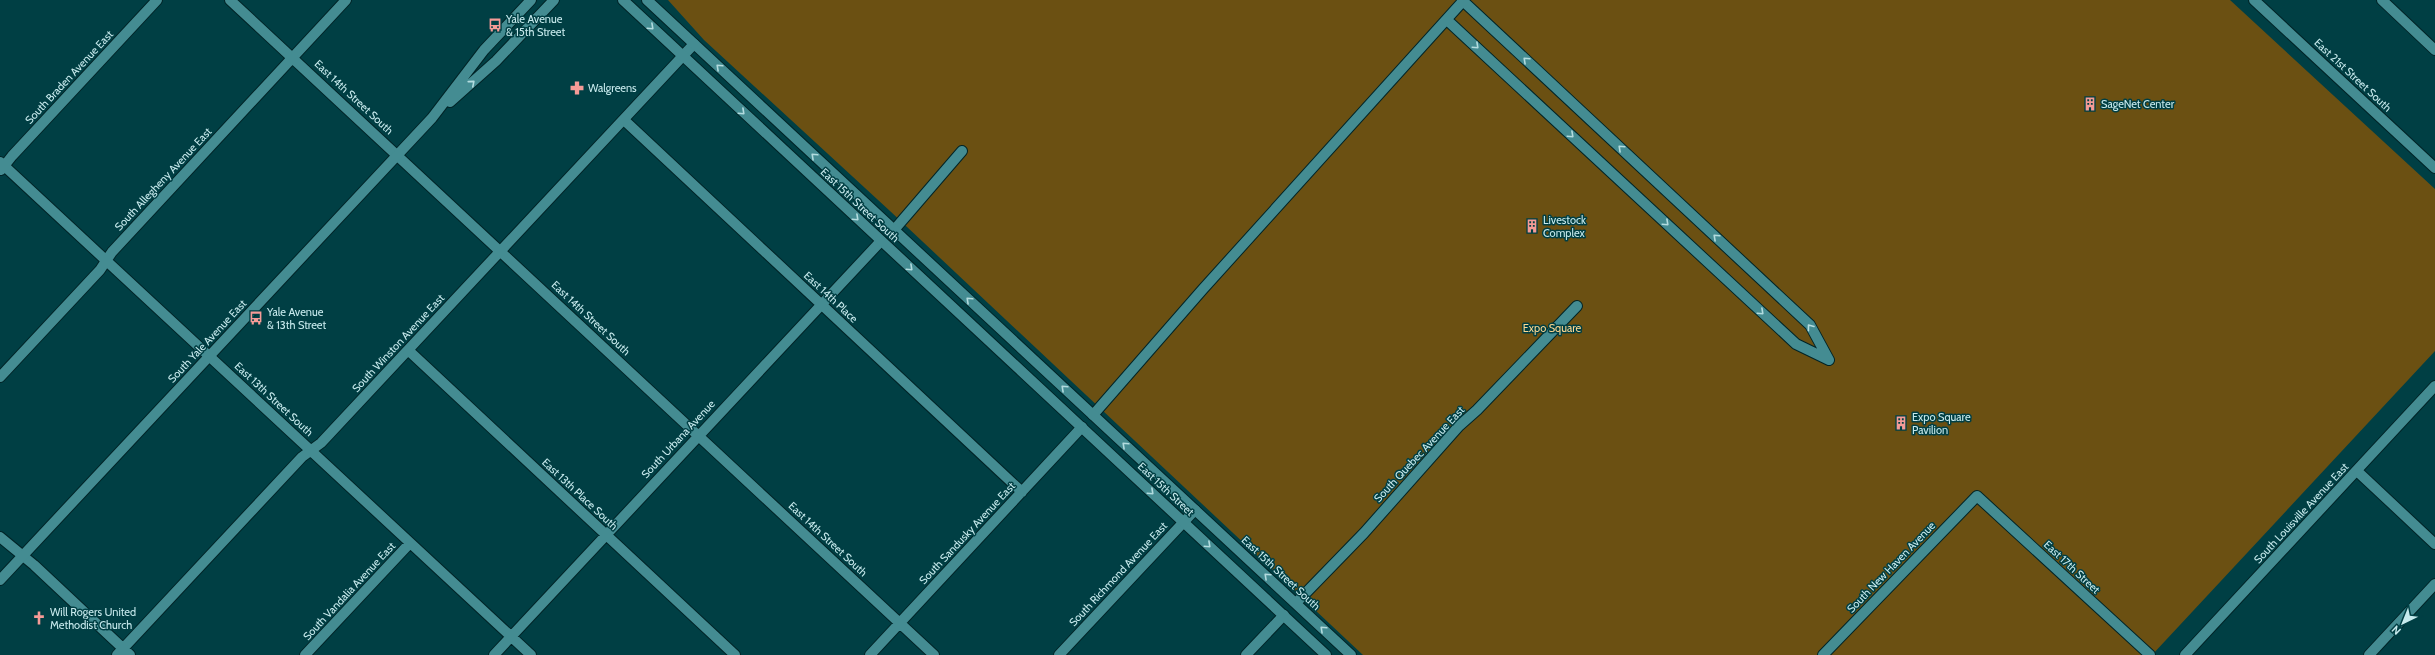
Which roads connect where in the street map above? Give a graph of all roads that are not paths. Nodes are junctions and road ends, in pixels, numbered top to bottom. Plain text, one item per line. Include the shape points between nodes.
1 (158, 0) edge
2 (230, 0) edge
3 (346, 0) edge
4 (531, 0) edge
5 (554, 0) edge
6 (623, 0) edge
7 (647, 0) edge
8 (2254, 0) edge
9 (2382, 0) edge
10 (1464, 1) edge
11 (1447, 20) junction
12 (694, 44) junction
13 (484, 50) junction
14 (2435, 50) edge
15 (293, 57) junction
16 (683, 57) junction
17 (496, 61) junction
18 (432, 118) junction
19 (624, 120) junction
20 (962, 151) dead end
21 (398, 155) junction
22 (1, 167) edge
23 (2435, 168) edge
24 (894, 230) junction
25 (881, 241) junction
26 (500, 251) junction
27 (107, 260) junction
28 (821, 304) junction
29 (1577, 306) dead end
30 (408, 350) junction
31 (210, 355) junction
32 (0, 377) edge
33 (2435, 386) edge
34 (1093, 415) junction
35 (1082, 427) junction
36 (699, 434) junction
37 (312, 450) junction
38 (2357, 471) junction
39 (1022, 492) junction
40 (1977, 496) joint
41 (1195, 510) junction
42 (1183, 522) junction
43 (606, 534) junction
44 (0, 537) edge
45 (410, 543) junction
46 (2435, 544) edge
47 (22, 556) junction
48 (0, 580) edge
49 (2435, 584) edge
50 (1296, 603) junction
51 (1284, 615) junction
52 (900, 623) junction
53 (511, 636) junction
54 (123, 653) edge
55 (305, 655) edge
56 (494, 655) edge
57 (531, 655) edge
58 (735, 655) edge
59 (870, 655) edge
60 (934, 655) edge
61 (1059, 655) edge
62 (1246, 655) edge
63 (1326, 655) edge
64 (1351, 655) edge
65 (1823, 655) edge
66 (2150, 655) edge
67 (2185, 655) edge
68 (2369, 655) edge

1 - 22 street, South Braden Avenue East
2 - 15 street, East 14th Street South
3 - 15 street, South Allegheny Avenue East
4 - 13 street, South Yale Avenue East
5 - 17 street, South Yale Avenue East
6 -> 16 street, East 15th Street South
7 - 12 street, East 15th Street South
8 - 23 street, East 21st Street South
9 - 14 street
10 - 11 street, South Sandusky Avenue East
11 -> 10 street via 1796,344 1829,360 1810,325
11 - 34 street, South Sandusky Avenue East via 1203,289
12 - 16 street, South Winston Avenue East
24 -> 12 street, East 15th Street South
13 - 17 street
13 - 18 street, South Yale Avenue East
15 - 21 street, East 14th Street South
15 - 27 street, South Allegheny Avenue East
16 - 19 street, South Winston Avenue East
16 -> 25 street, East 15th Street South
18 -> 17 street, South Yale Avenue East
18 - 21 street, South Yale Avenue East
19 - 26 street, South Winston Avenue East
19 - 28 street, East 14th Place
20 - 24 street
21 - 26 street, East 14th Street South
21 - 31 street, South Yale Avenue East
22 - 27 street, East 13th Street South
24 - 25 street, South Urbana Avenue
34 -> 24 street, East 15th Street South
25 - 28 street, South Urbana Avenue
25 -> 35 street, East 15th Street South
26 - 30 street, South Winston Avenue East
26 - 36 street, East 14th Street South
27 - 31 street, East 13th Street South
27 - 32 street, South Allegheny Avenue East
28 - 36 street, South Urbana Avenue
28 - 39 street, East 14th Place
29 - 50 street, South Quebec Avenue East via 1459,426 1364,533
30 - 37 street, South Winston Avenue East
30 - 43 street, East 13th Place South
31 - 37 street, East 13th Street South
31 - 47 street, South Yale Avenue East
33 - 38 street, South Louisville Avenue East
34 - 35 street, South Sandusky Avenue East
41 -> 34 street, East 15th Street
35 - 39 street, South Sandusky Avenue East
35 -> 42 street, East 15th Street
36 - 43 street, South Urbana Avenue
36 - 52 street, East 14th Street South
37 - 45 street, East 13th Street South
37 - 54 street, South Winston Avenue East via 302,457
38 - 46 street
38 - 67 street, South Louisville Avenue East
39 - 52 street, South Sandusky Avenue East
40 - 65 street, South New Haven Avenue
40 - 66 street, East 17th Street
41 - 42 street, South Richmond Avenue East
50 -> 41 street, East 15th Street South
42 -> 51 street, East 15th Street
42 - 61 street, South Richmond Avenue East
43 - 53 street, South Urbana Avenue
43 - 58 street, East 13th Place South
44 - 47 street
45 - 53 street, East 13th Street South
45 - 55 street, South Vandalia Avenue East
47 - 48 street, South Yale Avenue East
47 - 54 street
49 - 68 street
50 - 51 street, South Quebec Avenue East
64 -> 50 street, East 15th Street South
51 - 62 street
51 - 63 street
52 - 59 street, South Sandusky Avenue East
52 - 60 street, East 14th Street South
53 - 56 street, South Urbana Avenue
53 - 57 street, East 13th Street South

